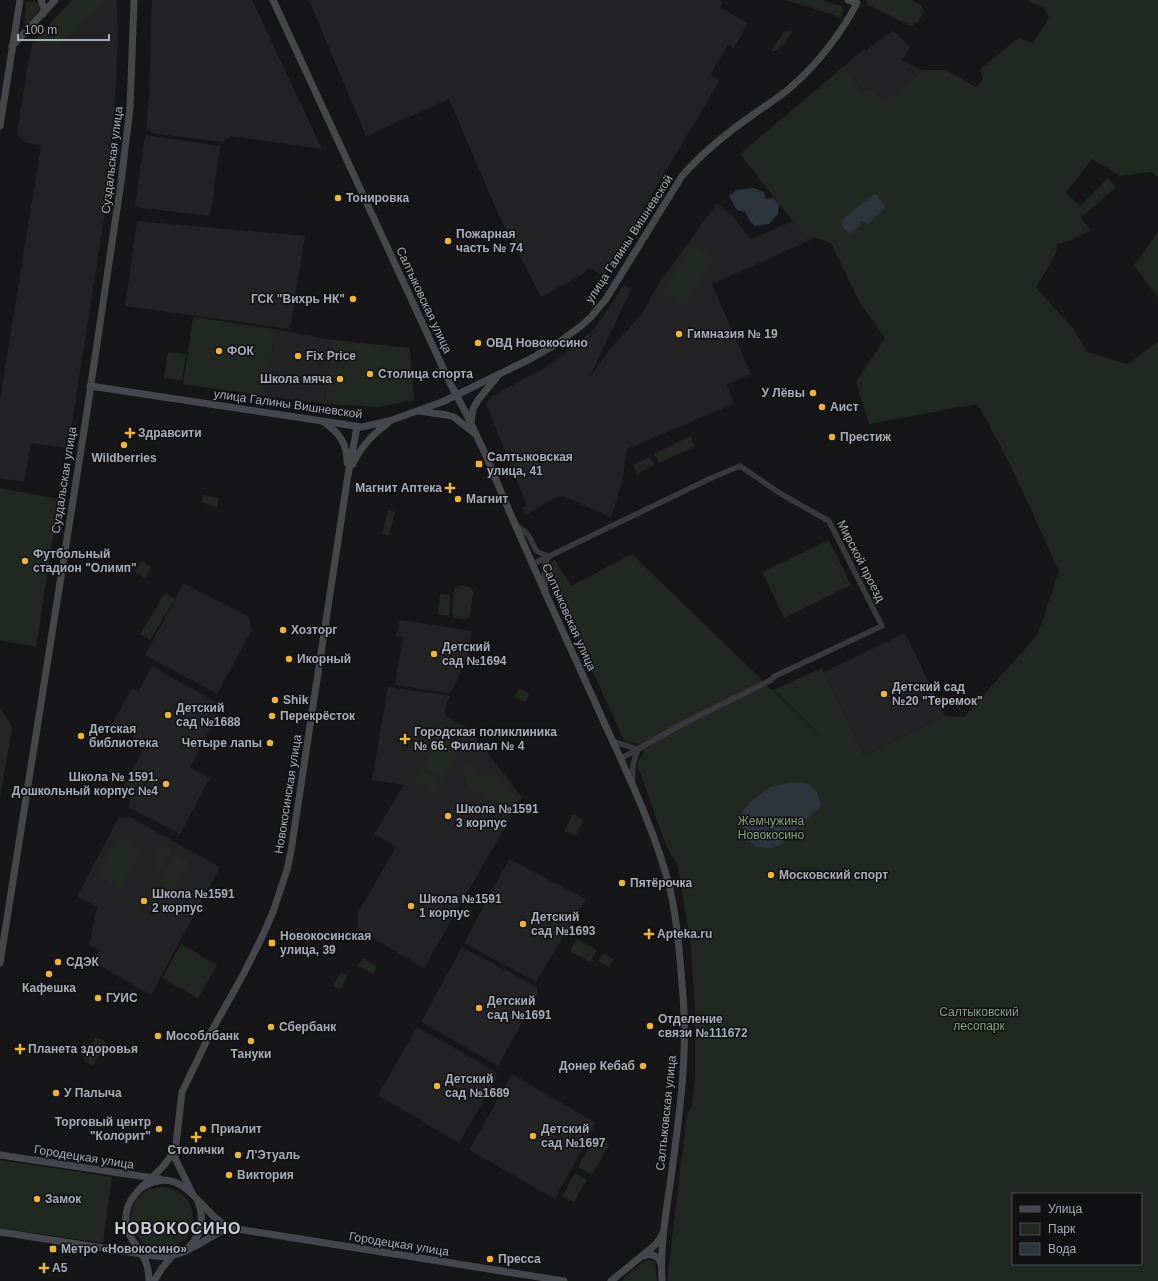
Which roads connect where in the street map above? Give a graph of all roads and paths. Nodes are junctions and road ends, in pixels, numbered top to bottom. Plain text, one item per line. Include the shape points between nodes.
1 (20, 0) edge
2 (41, 0) edge
3 (55, 0) edge
4 (134, 0) edge
5 (273, 0) edge
6 (848, 0) edge
7 (42, 14) junction
8 (12, 46) junction
9 (0, 126) edge
10 (499, 374) junction
11 (90, 386) junction
12 (456, 395) junction
13 (416, 411) junction
14 (322, 421) junction
15 (389, 421) junction
16 (471, 423) junction
17 (356, 427) junction
18 (476, 434) junction
19 (348, 475) junction
20 (516, 525) junction
21 (549, 556) junction
22 (533, 564) junction
23 (546, 594) junction
24 (612, 740) junction
25 (638, 750) junction
26 (620, 758) junction
27 (634, 789) junction
28 (0, 962) edge
29 (176, 1144) junction
30 (0, 1154) edge
31 (152, 1178) junction
32 (165, 1180) junction
33 (141, 1188) junction
34 (194, 1195) junction
35 (664, 1224) junction
36 (231, 1228) junction
37 (0, 1232) edge
38 (132, 1239) junction
39 (141, 1253) junction
40 (177, 1254) junction
41 (155, 1256) junction
42 (641, 1257) junction
43 (627, 1268) junction
44 (662, 1279) edge
45 (149, 1281) edge
46 (154, 1281) edge
47 (564, 1281) edge
48 (611, 1281) edge
49 (616, 1281) edge

1 - 8 street
2 - 7 street via 44,8
3 - 7 street
4 - 11 street, Суздальская улица via 127,135
5 - 12 street, Салтыковская улица
6 - 10 street, улица Галины Вишневской via 857,3 808,71 791,87 727,134 682,176 606,299 591,317 555,346
7 - 8 street
8 - 9 street
10 - 12 street, улица Галины Вишневской
10 - 16 street via 478,400 473,409
11 - 14 street, улица Галины Вишневской
11 - 28 street, Суздальская улица
12 - 13 street, улица Галины Вишневской
12 - 16 street, Салтыковская улица
13 - 15 street, улица Галины Вишневской
13 - 18 street via 454,417
14 - 17 street, улица Галины Вишневской
14 - 19 street via 337,433 346,447
15 - 17 street, улица Галины Вишневской via 368,427
15 - 19 street via 361,448
16 - 18 street, Салтыковская улица
17 - 19 street, Новокосинская улица
18 - 20 street, Салтыковская улица
19 - 29 street, Новокосинская улица via 287,870 273,912 252,959 212,1030 184,1088
20 - 21 street via 528,534 535,550
20 - 22 street, Салтыковская улица
21 - 22 street, Мирской проезд
21 - 23 street via 544,567
21 - 25 street, Мирской проезд via 740,466 781,494 829,521 882,626 793,667 686,722
22 - 23 street, Салтыковская улица
23 - 24 street, Салтыковская улица
24 - 25 street
24 - 26 street, Салтыковская улица
25 - 26 street, Мирской проезд
25 - 27 street via 632,768
26 - 27 street, Салтыковская улица
27 - 35 street, Салтыковская улица via 655,842 670,892 683,1000 682,1081
29 - 31 street via 171,1157
29 - 34 street via 178,1165
30 - 31 street, Городецкая улица
31 - 32 street, Городецкая улица
31 - 33 street
32 - 33 street
32 - 34 street via 183,1186
33 - 38 street via 131,1199 126,1213 127,1227
34 - 36 street via 221,1222
34 - 40 street via 201,1213 201,1226 191,1245
35 - 42 street via 660,1239
35 - 44 street, Салтыковская улица
36 - 40 street
36 - 47 street, Городецкая улица
37 - 39 street
38 - 39 street
38 - 41 street via 139,1248
39 - 41 street
39 - 45 street
40 - 41 street
40 - 46 street via 162,1268
42 - 43 street
42 - 44 street via 651,1254 657,1256 661,1262
43 - 48 street
43 - 49 street

